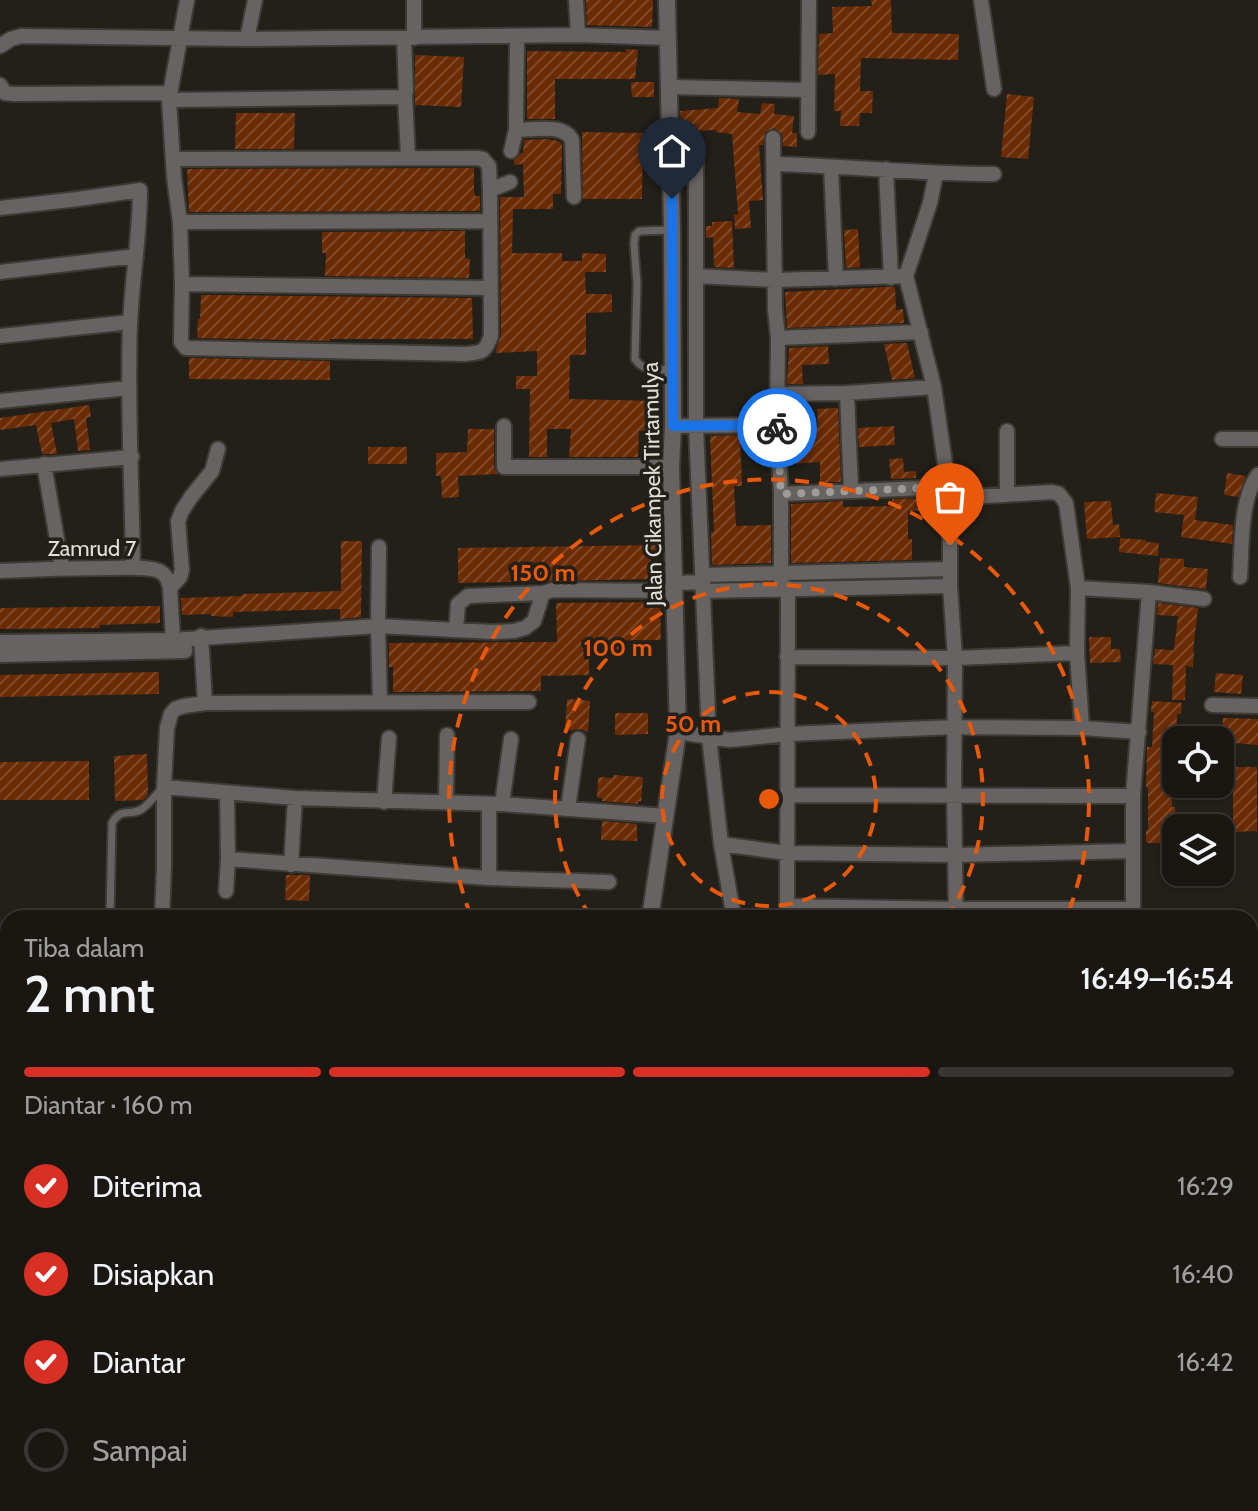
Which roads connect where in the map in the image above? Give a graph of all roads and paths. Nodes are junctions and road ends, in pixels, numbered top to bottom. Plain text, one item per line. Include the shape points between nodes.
1 (187, 0) edge
2 (255, 0) edge
3 (414, 0) edge
4 (576, 0) edge
5 (667, 0) edge
6 (809, 0) edge
7 (981, 0) edge
8 (578, 35) junction
9 (517, 37) junction
10 (179, 38) junction
11 (409, 38) junction
12 (668, 38) junction
13 (247, 39) junction
14 (0, 46) edge
15 (0, 85) edge
16 (670, 87) junction
17 (994, 89) dead end
18 (807, 90) junction
19 (405, 95) junction
20 (170, 96) junction
21 (516, 130) junction
22 (808, 132) dead end
23 (671, 138) junction
24 (773, 138) dead end
25 (511, 151) dead end
26 (408, 157) junction
27 (173, 159) junction
28 (774, 164) junction
29 (831, 167) junction
30 (886, 169) junction
31 (936, 174) junction
32 (994, 174) dead end
33 (510, 182) dead end
34 (490, 190) junction
35 (574, 197) dead end
36 (0, 208) edge
37 (490, 221) junction
38 (180, 222) junction
39 (672, 230) junction
40 (136, 256) junction
41 (0, 272) edge
42 (696, 276) junction
43 (899, 277) junction
44 (836, 279) junction
45 (775, 280) junction
46 (182, 284) junction
47 (489, 288) junction
48 (130, 322) junction
49 (921, 332) junction
50 (0, 336) edge
51 (778, 338) junction
52 (671, 370) junction
53 (934, 387) junction
54 (129, 388) junction
55 (847, 393) junction
56 (778, 394) junction
57 (0, 401) edge
58 (777, 425) junction
59 (504, 426) dead end
60 (673, 426) junction
61 (696, 426) junction
62 (1007, 431) dead end
63 (1222, 439) dead end
64 (1258, 439) edge
65 (218, 449) dead end
66 (132, 457) junction
67 (44, 464) junction
68 (671, 467) junction
69 (0, 469) edge
70 (1258, 475) edge
71 (851, 491) junction
72 (950, 493) junction
73 (781, 494) junction
74 (1007, 495) junction
75 (379, 547) dead end
76 (62, 568) junction
77 (133, 568) junction
78 (950, 569) junction
79 (0, 571) edge
80 (1240, 577) dead end
81 (703, 583) junction
82 (783, 583) junction
83 (950, 586) junction
84 (675, 587) junction
85 (170, 588) junction
86 (1078, 588) junction
87 (1149, 592) junction
88 (543, 593) junction
89 (1204, 599) dead end
90 (378, 626) junction
91 (456, 630) junction
92 (201, 636) junction
93 (178, 639) junction
94 (0, 642) edge
95 (1077, 653) junction
96 (0, 655) edge
97 (787, 657) junction
98 (955, 658) junction
99 (380, 701) junction
100 (529, 702) dead end
101 (205, 703) junction
102 (1212, 705) dead end
103 (1258, 706) edge
104 (955, 727) junction
105 (1082, 728) junction
106 (678, 732) junction
107 (1139, 732) junction
108 (788, 734) junction
109 (447, 735) dead end
110 (709, 737) junction
111 (389, 738) dead end
112 (511, 739) dead end
113 (578, 739) dead end
114 (164, 787) junction
115 (227, 793) junction
116 (787, 795) junction
117 (954, 795) junction
118 (1133, 796) junction
119 (295, 798) junction
120 (384, 802) junction
121 (446, 802) junction
122 (496, 804) junction
123 (568, 808) junction
124 (666, 816) junction
125 (721, 844) junction
126 (1133, 851) junction
127 (787, 853) junction
128 (956, 855) junction
129 (228, 859) junction
130 (291, 865) junction
131 (489, 878) junction
132 (609, 882) dead end
133 (226, 891) dead end
134 (110, 910) edge
135 (162, 910) edge
136 (651, 910) edge
137 (733, 910) edge
138 (787, 910) edge
139 (956, 910) edge
140 (1133, 910) edge

1 - 10 street
2 - 13 street
3 - 11 street
4 - 8 street
5 - 12 street, Jalan Cikampek Tirtamulya
6 - 18 street
7 - 17 street
8 - 9 street
8 - 12 street
9 - 11 street
9 - 21 street
10 - 13 street
10 - 14 street via 21,36
10 - 20 street
11 - 13 street
11 - 19 street
12 - 16 street, Jalan Cikampek Tirtamulya
15 - 20 street via 5,93 14,94
16 - 18 street
16 - 23 street, Jalan Cikampek Tirtamulya
18 - 22 street
19 - 20 street
19 - 26 street
20 - 27 street
21 - 25 street
21 - 35 street via 570,134
23 - 39 street, Jalan Cikampek Tirtamulya
23 - 42 street via 691,137 696,147
24 - 28 street
26 - 27 street
26 - 34 street via 483,159 489,166
27 - 38 street
28 - 29 street
28 - 45 street
29 - 30 street
29 - 44 street
30 - 31 street
30 - 43 street
31 - 32 street
31 - 43 street via 930,203
33 - 34 street
34 - 37 street
36 - 40 street via 140,190
37 - 38 street
37 - 47 street
38 - 46 street
39 - 52 street, Jalan Cikampek Tirtamulya
39 - 52 lane via 639,231 634,244 635,359 644,368
40 - 41 street
40 - 48 street
42 - 45 street
42 - 61 street
43 - 44 street
43 - 49 street
44 - 45 street
45 - 51 street
46 - 47 street
46 - 47 street via 181,342 186,348 465,354 487,347
48 - 50 street
48 - 54 street
49 - 51 street
49 - 53 street
51 - 56 street
52 - 60 street, Jalan Cikampek Tirtamulya
53 - 55 street
53 - 72 street
54 - 57 street
54 - 66 street
55 - 56 street
55 - 71 street
56 - 58 street
58 - 61 street
58 - 73 street
59 - 68 street via 504,467
60 - 61 street
60 - 68 street, Jalan Cikampek Tirtamulya
61 - 81 street
62 - 74 street
63 - 64 street
65 - 85 street via 212,471 178,521 182,570
66 - 67 street
66 - 77 street
67 - 69 street
67 - 76 street
68 - 84 street, Jalan Cikampek Tirtamulya
70 - 80 street via 1245,510
71 - 72 street
71 - 73 street
72 - 74 street
72 - 78 street
73 - 82 street
74 - 86 street via 1052,492 1063,498
75 - 90 street
76 - 77 street, Zamrud 7
76 - 79 street, Zamrud 7
77 - 85 street, Zamrud 7 via 159,571
78 - 82 street
78 - 83 street
81 - 82 street
81 - 84 street
81 - 110 street
82 - 83 street
82 - 97 street
83 - 98 street
84 - 88 street
84 - 106 street, Jalan Cikampek Tirtamulya
85 - 93 street
86 - 87 street
86 - 95 street
87 - 89 street
87 - 107 street
88 - 91 street via 534,621 525,628
88 - 91 street via 468,596 458,604
90 - 91 street
90 - 92 street
90 - 99 street
92 - 93 street
92 - 101 street
93 - 94 street
93 - 96 street via 185,651
95 - 98 street
95 - 105 street
97 - 98 street
97 - 108 street
98 - 104 street
99 - 100 street
99 - 101 street
101 - 114 street via 171,714
102 - 103 street
104 - 105 street
104 - 108 street
104 - 117 street
105 - 107 street
106 - 110 street
106 - 124 street, Jalan Cikampek Tirtamulya
107 - 118 street
108 - 110 street via 739,740
108 - 116 street
109 - 121 street
110 - 125 street
111 - 120 street
112 - 122 street
113 - 123 street
114 - 115 street
114 - 134 lane via 142,809 122,813 112,823
114 - 135 street
115 - 119 street
115 - 129 street
116 - 117 street
116 - 127 street
117 - 118 street
117 - 128 street
118 - 126 street
119 - 120 street
119 - 130 street
120 - 121 street
121 - 122 street
122 - 123 street
122 - 131 street
123 - 124 street
124 - 136 street, Jalan Cikampek Tirtamulya
125 - 127 street
125 - 137 street
126 - 128 street
126 - 140 street
127 - 128 street
127 - 138 street
128 - 139 street
129 - 130 street
129 - 133 street
130 - 131 street
131 - 132 street

